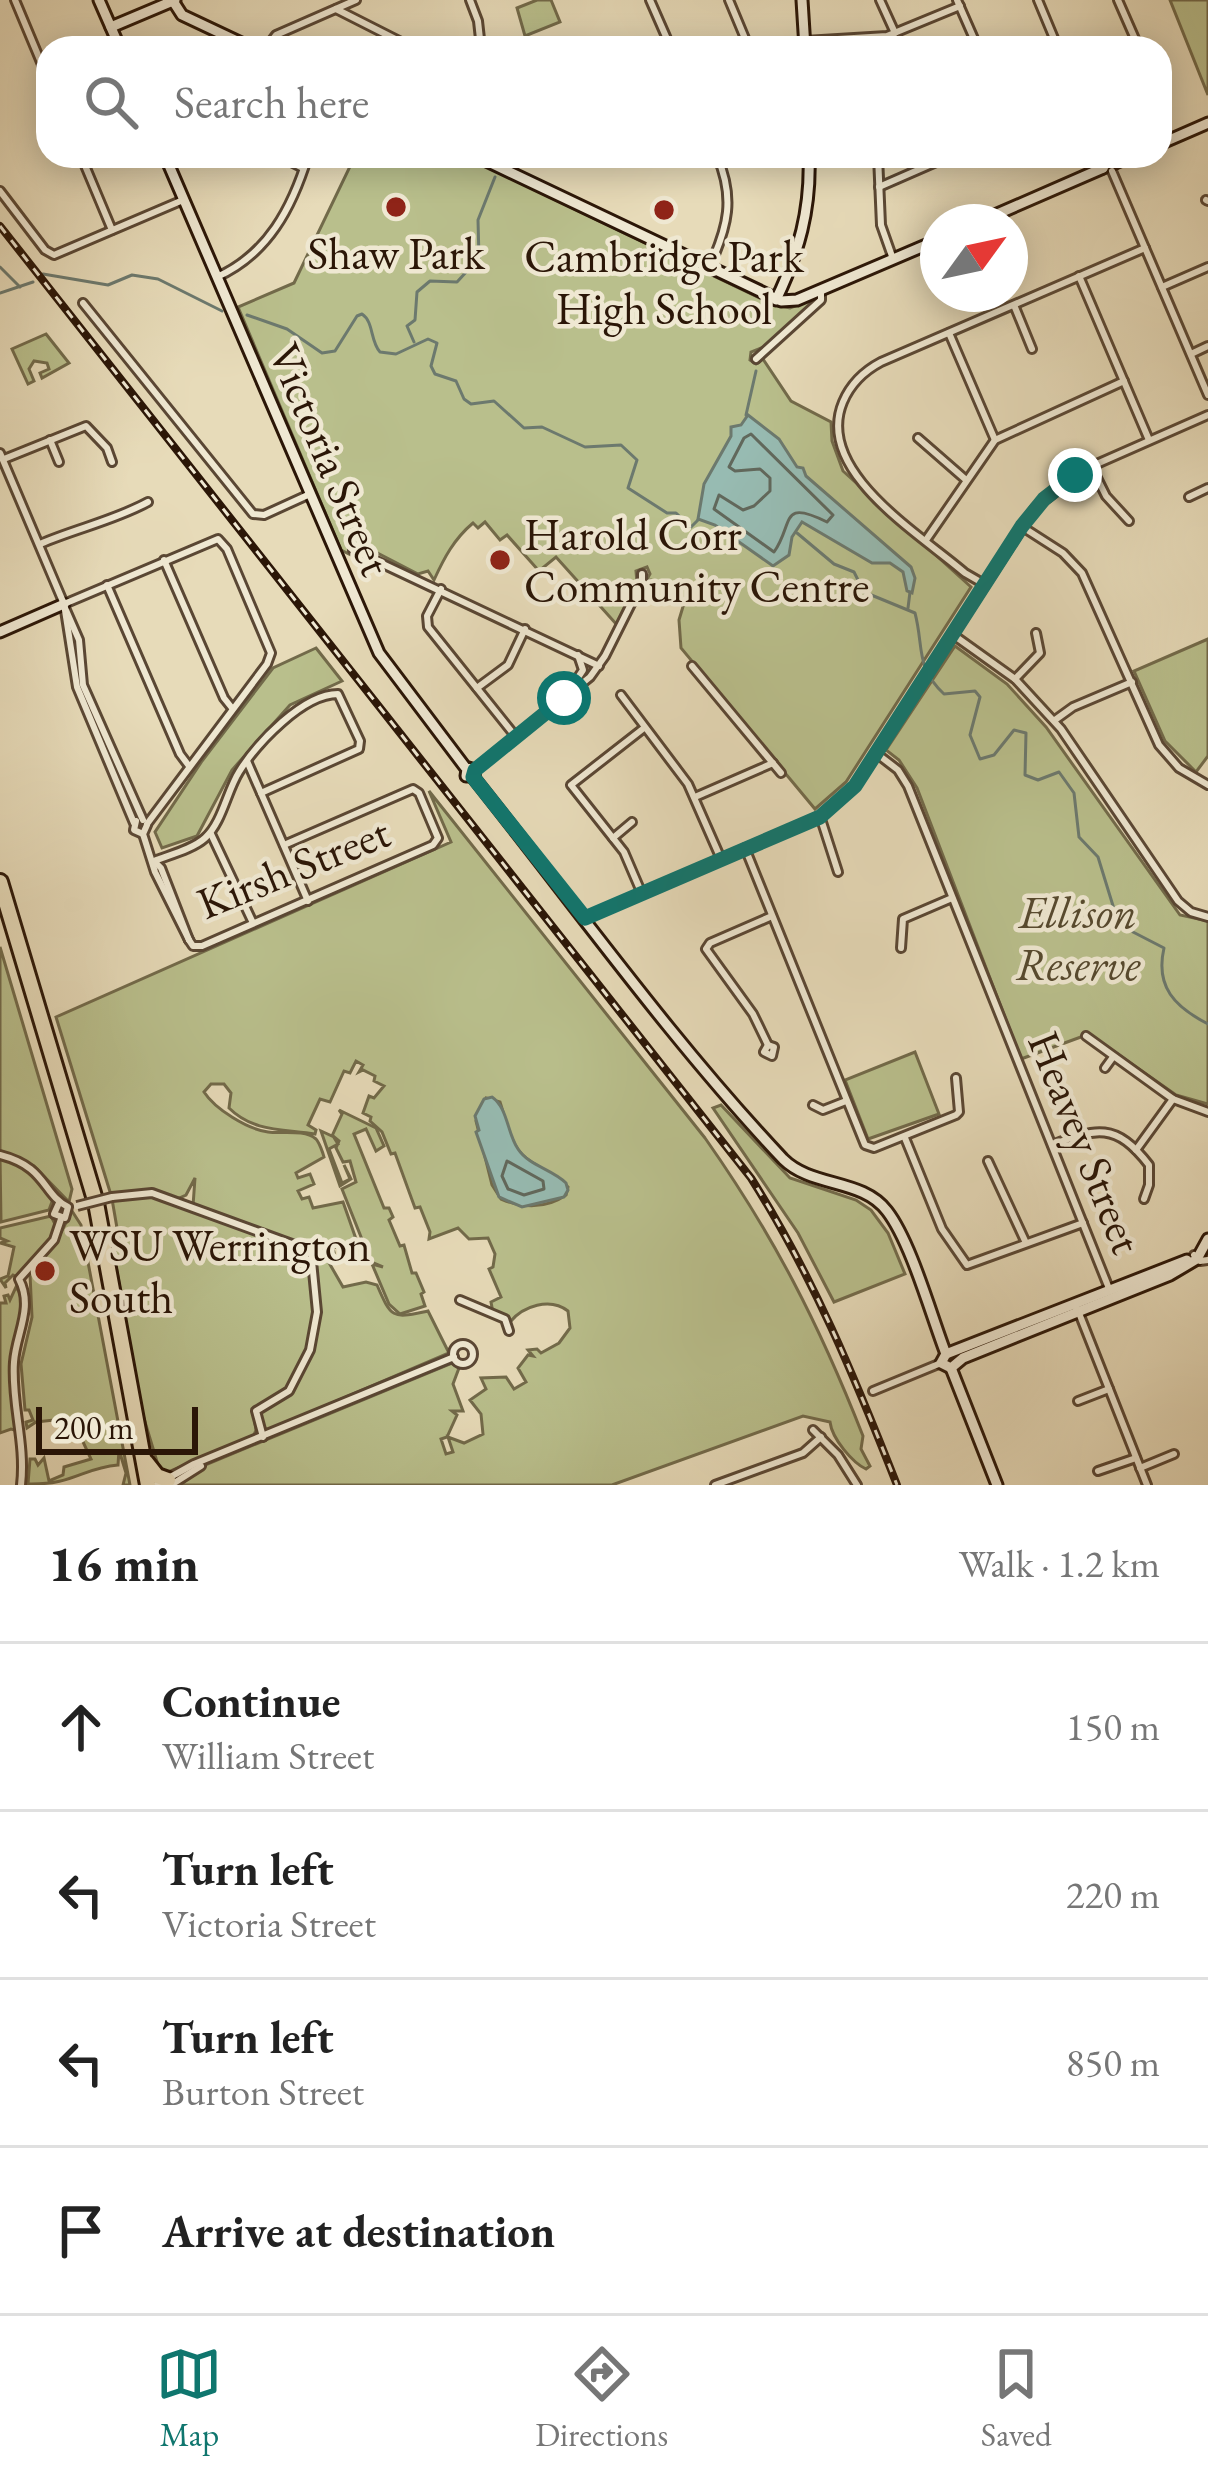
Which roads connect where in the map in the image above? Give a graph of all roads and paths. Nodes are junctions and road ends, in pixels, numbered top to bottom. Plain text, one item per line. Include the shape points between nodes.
1 (15, 0) edge
2 (99, 0) edge
3 (174, 0) edge
4 (356, 0) edge
5 (470, 0) edge
6 (650, 0) edge
7 (729, 0) edge
8 (802, 0) edge
9 (880, 0) edge
10 (1037, 0) edge
11 (1118, 0) edge
12 (958, 3) edge
13 (335, 9) junction
14 (111, 27) junction
15 (895, 33) junction
16 (115, 36) edge
17 (227, 36) edge
18 (275, 36) edge
19 (388, 36) edge
20 (479, 36) edge
21 (666, 36) edge
22 (744, 36) edge
23 (804, 36) edge
24 (885, 36) edge
25 (973, 36) edge
26 (1053, 36) edge
27 (1134, 36) edge
28 (36, 50) edge
29 (1208, 123) edge
30 (1172, 139) edge
31 (86, 168) edge
32 (171, 168) edge
33 (304, 168) edge
34 (510, 168) edge
35 (720, 168) edge
36 (808, 168) edge
37 (878, 168) edge
38 (923, 168) edge
39 (1099, 168) edge
40 (1110, 168) edge
41 (879, 187) junction
42 (0, 191) edge
43 (184, 200) junction
44 (1019, 204) edge
45 (112, 230) junction
46 (920, 248) edge
47 (1144, 248) junction
48 (893, 259) junction
49 (707, 267) junction
50 (1208, 267) edge
51 (1078, 276) junction
52 (217, 277) junction
53 (1162, 287) junction
54 (821, 290) junction
55 (1028, 298) edge
56 (776, 300) junction
57 (83, 303) dead end
58 (996, 312) edge
59 (1017, 312) edge
60 (949, 333) junction
61 (1208, 346) edge
62 (1032, 349) dead end
63 (1191, 354) junction
64 (756, 359) dead end
65 (1124, 381) junction
66 (1208, 395) edge
67 (1208, 415) edge
68 (918, 438) dead end
69 (50, 440) junction
70 (995, 440) junction
71 (1150, 440) junction
72 (2, 456) edge
73 (59, 462) dead end
74 (112, 462) dead end
75 (1091, 466) junction
76 (965, 479) junction
77 (1208, 488) edge
78 (310, 494) junction
79 (1189, 496) dead end
80 (148, 502) dead end
81 (1129, 521) dead end
82 (1022, 526) junction
83 (926, 540) junction
84 (39, 544) junction
85 (353, 550) dead end
86 (164, 560) junction
87 (643, 574) dead end
88 (984, 584) junction
89 (107, 585) junction
90 (441, 589) junction
91 (65, 606) junction
92 (525, 629) junction
93 (0, 632) edge
94 (1036, 633) dead end
95 (952, 634) junction
96 (578, 655) junction
97 (599, 665) junction
98 (692, 666) dead end
99 (1015, 679) junction
100 (1132, 682) junction
101 (477, 688) junction
102 (621, 695) dead end
103 (561, 704) junction
104 (232, 708) junction
105 (1054, 721) junction
106 (644, 728) junction
107 (517, 737) junction
108 (876, 753) junction
109 (247, 761) junction
110 (773, 763) junction
111 (189, 766) junction
112 (472, 772) junction
113 (781, 773) dead end
114 (1208, 785) edge
115 (262, 793) junction
116 (694, 796) junction
117 (820, 817) junction
118 (632, 822) dead end
119 (141, 823) junction
120 (209, 833) junction
121 (613, 838) junction
122 (284, 845) junction
123 (745, 848) junction
124 (721, 859) junction
125 (154, 861) junction
126 (838, 872) dead end
127 (0, 882) edge
128 (642, 894) junction
129 (952, 898) junction
130 (308, 901) junction
131 (772, 916) junction
132 (1208, 917) edge
133 (585, 918) junction
134 (253, 923) junction
135 (696, 946) dead end
136 (706, 948) junction
137 (901, 948) dead end
138 (1086, 1036) dead end
139 (768, 1045) dead end
140 (1114, 1057) junction
141 (1105, 1068) dead end
142 (956, 1078) dead end
143 (1173, 1099) junction
144 (846, 1101) junction
145 (834, 1106) dead end
146 (1208, 1112) edge
147 (904, 1136) junction
148 (1052, 1145) junction
149 (1135, 1151) junction
150 (0, 1155) edge
151 (988, 1161) dead end
152 (1144, 1198) dead end
153 (58, 1203) junction
154 (73, 1207) junction
155 (61, 1219) junction
156 (1083, 1223) junction
157 (1208, 1226) edge
158 (1208, 1239) edge
159 (1026, 1243) junction
160 (1202, 1257) edge
161 (1111, 1295) junction
162 (460, 1300) dead end
163 (1077, 1308) junction
164 (509, 1331) dead end
165 (454, 1357) dead end
166 (949, 1360) junction
167 (1109, 1389) junction
168 (873, 1391) dead end
169 (1078, 1401) dead end
170 (814, 1430) dead end
171 (263, 1437) junction
172 (821, 1437) junction
173 (1174, 1454) dead end
174 (1136, 1458) junction
175 (1140, 1468) junction
176 (1098, 1471) dead end
177 (155, 1477) edge
178 (21, 1485) edge
179 (137, 1485) edge
180 (715, 1485) edge
181 (856, 1485) edge
182 (997, 1485) edge
183 (1147, 1485) edge

1 - 28 street
2 - 14 street
3 - 14 street
3 - 17 street via 185,16
4 - 13 street
5 - 20 street
6 - 21 street
7 - 22 street
8 - 23 street
9 - 15 street
10 - 26 street
11 - 27 street
12 - 15 street
12 - 25 street
13 - 18 street
13 - 19 street
14 - 16 street
15 - 24 street
29 - 30 street
31 - 45 street
32 - 43 street, Victoria Street
33 - 52 street via 270,239
34 - 49 street
35 - 49 street via 730,203
36 - 56 street via 806,220
37 - 41 street
38 - 41 street
39 - 44 street
40 - 47 street
41 - 48 street via 881,229
42 - 45 street via 56,254
43 - 45 street
43 - 52 street, Victoria Street
46 - 48 street
47 - 51 street
47 - 53 street
48 - 54 street
49 - 56 street
50 - 53 street
51 - 55 street
51 - 65 street
52 - 78 street, Victoria Street
53 - 63 street
54 - 56 street
54 - 64 street via 821,300
57 - 78 street via 253,514
58 - 60 street
59 - 62 street
60 - 70 street
60 - 83 street via 870,368 849,389 838,422 853,475
61 - 63 street
63 - 66 street
65 - 70 street
65 - 71 street
67 - 71 street
68 - 76 street
69 - 72 street
69 - 73 street
69 - 74 street via 89,427
70 - 76 street
71 - 75 street
72 - 84 street
75 - 81 street
75 - 82 street
76 - 83 street
77 - 79 street
78 - 112 street, Victoria Street via 379,653
80 - 84 street
82 - 88 street
82 - 100 street via 1082,573
83 - 88 street
84 - 91 street
85 - 90 street
86 - 89 street
86 - 104 street
86 - 104 street via 215,539 227,549 271,653
87 - 97 street
88 - 95 street
89 - 91 street
89 - 111 street
90 - 92 street
90 - 101 street via 428,627
91 - 93 street
91 - 119 street via 77,687
92 - 96 street
92 - 101 street via 508,664
94 - 99 street via 1039,656
95 - 99 street
95 - 108 street
96 - 97 street
96 - 103 street via 583,670
97 - 103 street
98 - 110 street
99 - 105 street
100 - 105 street
100 - 114 street via 1166,755
101 - 107 street
102 - 106 street
103 - 107 street
104 - 111 street
105 - 132 street via 1178,901
106 - 116 street
106 - 121 street via 572,785
107 - 112 street
108 - 117 street via 850,793
108 - 129 street, Heavey Street via 905,780
109 - 115 street
109 - 115 street via 297,709 339,695 359,749
109 - 120 street
110 - 113 street
110 - 116 street
111 - 119 street
112 - 133 street, Victoria Street
115 - 122 street
116 - 124 street
117 - 123 street
117 - 126 street
118 - 121 street
119 - 125 street
120 - 125 street
120 - 134 street
121 - 128 street
122 - 130 street
122 - 130 street, Kirsh Street via 419,793 437,835 433,845
123 - 124 street
123 - 131 street
124 - 128 street
125 - 134 street, Kirsh Street via 193,946
127 - 177 highway via 96,1202
128 - 133 street
129 - 137 street via 903,919
129 - 148 street, Heavey Street
130 - 134 street, Kirsh Street
131 - 136 street
131 - 144 street
133 - 166 street, Victoria Street via 789,1164 886,1209
135 - 136 street
136 - 139 street
138 - 140 street
140 - 141 street
140 - 143 street
142 - 147 street via 959,1112
143 - 146 street
143 - 149 street
144 - 145 street
144 - 147 street via 866,1147
147 - 159 street via 963,1262
148 - 149 street via 1100,1130
148 - 156 street, Heavey Street
149 - 152 street via 1149,1168
150 - 153 street via 37,1172
151 - 159 street
153 - 154 street
153 - 155 street via 53,1212
154 - 155 street
154 - 171 street, bridge via 152,1193 311,1251 315,1333 294,1385 256,1411
155 - 178 street via 54,1240 19,1279 26,1306 14,1367
156 - 159 street
156 - 161 street, Heavey Street
157 - 160 street
158 - 160 street
160 - 161 street
161 - 163 street
162 - 164 street via 505,1319
163 - 166 street
163 - 167 street
165 - 171 street
166 - 168 street
166 - 182 street, Victoria Street
167 - 169 street
167 - 174 street
170 - 172 street
171 - 177 street
172 - 180 street via 802,1453
172 - 181 street
173 - 175 street
174 - 175 street
174 - 176 street
175 - 183 street
177 - 179 highway

